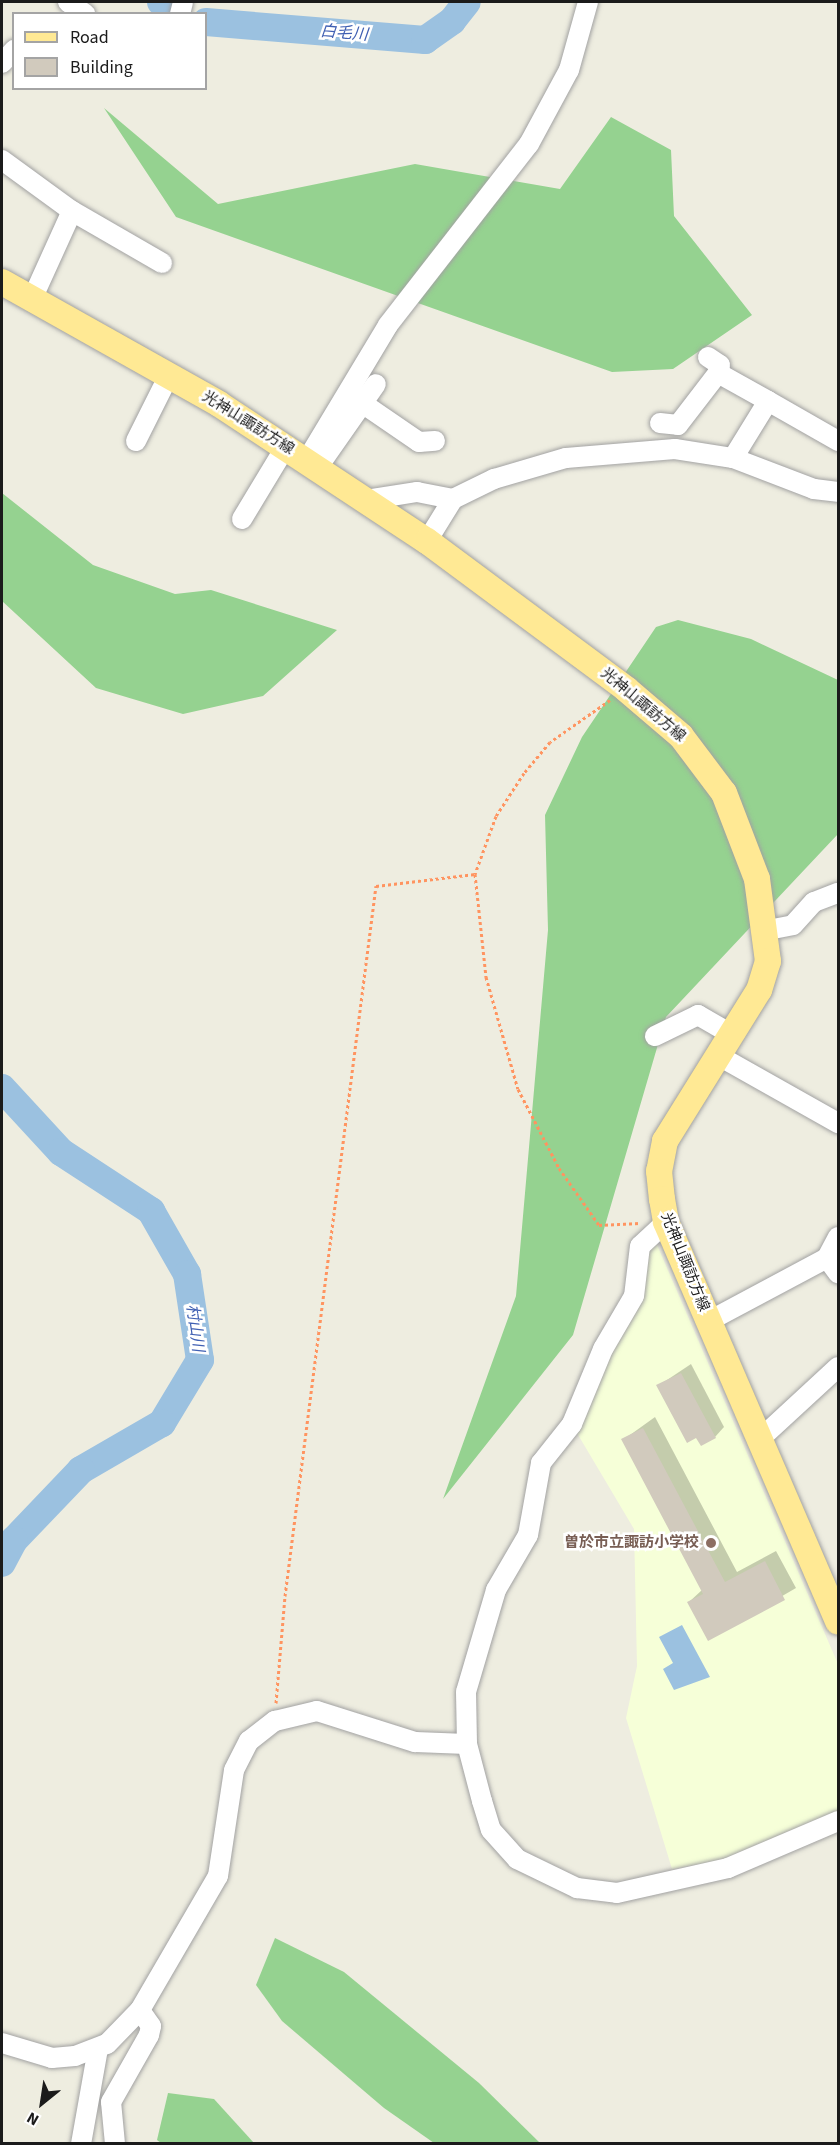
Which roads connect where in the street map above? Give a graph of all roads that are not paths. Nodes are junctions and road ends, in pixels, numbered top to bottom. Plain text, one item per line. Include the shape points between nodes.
1 (68, 2) edge
2 (588, 2) edge
3 (82, 12) edge
4 (2, 160) edge
5 (72, 211) junction
6 (162, 263) dead end
7 (2, 282) edge
8 (32, 299) junction
9 (169, 375) junction
10 (376, 384) dead end
11 (768, 401) junction
12 (362, 403) junction
13 (660, 423) dead end
14 (136, 441) dead end
15 (435, 441) dead end
16 (838, 441) edge
17 (286, 446) junction
18 (734, 458) junction
19 (313, 464) junction
20 (838, 492) edge
21 (453, 499) junction
22 (366, 500) junction
23 (242, 519) dead end
24 (427, 541) junction
25 (838, 893) edge
26 (768, 930) junction
27 (655, 1036) dead end
28 (725, 1046) junction
29 (838, 1123) edge
30 (666, 1222) junction
31 (838, 1238) edge
32 (833, 1265) edge
33 (709, 1321) junction
34 (838, 1367) edge
35 (760, 1439) junction
36 (838, 1622) edge
37 (467, 1744) junction
38 (838, 1821) edge
39 (140, 2010) junction
40 (2, 2043) edge
41 (98, 2049) junction
42 (81, 2144) edge
43 (115, 2144) edge

1 - 3 street
2 - 19 street via 569,70 529,144 388,325
4 - 5 street
5 - 6 street
5 - 8 street
7 - 8 main road, 光神山諏訪方線
8 - 9 main road, 光神山諏訪方線
9 - 14 street
9 - 17 main road, 光神山諏訪方線
10 - 12 street
11 - 13 street via 713,365 678,425
11 - 16 street
11 - 18 street
12 - 15 street via 419,442
12 - 19 street
17 - 19 main road, 光神山諏訪方線
17 - 23 street
18 - 20 street via 813,489
18 - 21 street via 675,449 566,458 494,479
19 - 22 main road, 光神山諏訪方線
21 - 22 street via 417,492
21 - 24 street
22 - 24 main road, 光神山諏訪方線
24 - 26 main road, 光神山諏訪方線 via 626,689 681,736 724,793 758,879
25 - 26 street via 814,902 793,926
26 - 28 main road, 光神山諏訪方線 via 768,961 759,990
27 - 28 street via 698,1015
28 - 29 street
28 - 30 main road, 光神山諏訪方線 via 665,1141 659,1171
30 - 33 main road, 光神山諏訪方線
30 - 37 street via 640,1246 634,1296 603,1349 572,1424 541,1463 528,1535 496,1590 466,1692
31 - 32 street
32 - 33 street
33 - 35 main road, 光神山諏訪方線
34 - 35 street
35 - 36 main road, 光神山諏訪方線
37 - 38 street via 491,1830 516,1858 577,1888 617,1893 728,1868
37 - 39 street via 415,1742 317,1711 275,1721 249,1741 234,1770 218,1876
39 - 41 street
39 - 43 street via 151,2026 111,2102
40 - 41 street via 52,2058
41 - 42 street

